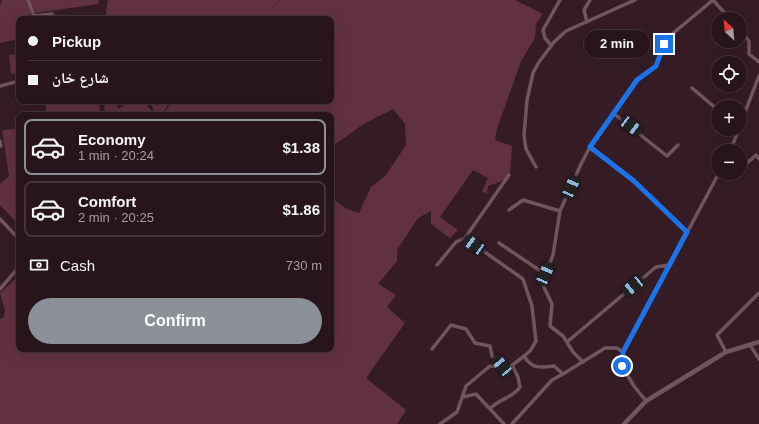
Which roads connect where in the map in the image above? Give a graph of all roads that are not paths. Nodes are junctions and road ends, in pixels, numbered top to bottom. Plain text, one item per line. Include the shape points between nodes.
1 (28, 0) edge
2 (560, 0) edge
3 (590, 0) edge
4 (635, 0) edge
5 (713, 0) edge
6 (724, 12) edge
7 (34, 16) edge
8 (40, 16) edge
9 (52, 16) edge
10 (586, 22) junction
11 (747, 39) edge
12 (551, 45) junction
13 (759, 62) edge
14 (759, 76) edge
15 (16, 82) edge
16 (0, 86) edge
17 (692, 88) dead end
18 (711, 104) edge
19 (747, 107) edge
20 (613, 113) junction
21 (0, 141) edge
22 (678, 145) dead end
23 (1, 146) edge
24 (590, 147) junction
25 (759, 159) edge
26 (747, 163) edge
27 (536, 167) dead end
28 (508, 175) dead end
29 (715, 180) edge
30 (509, 210) dead end
31 (560, 211) junction
32 (0, 219) edge
33 (687, 232) junction
34 (16, 237) edge
35 (465, 238) junction
36 (500, 243) dead end
37 (437, 265) dead end
38 (669, 265) junction
39 (16, 271) edge
40 (545, 274) junction
41 (0, 289) edge
42 (759, 293) edge
43 (567, 342) junction
44 (759, 342) edge
45 (750, 345) junction
46 (432, 350) dead end
47 (623, 352) junction
48 (726, 352) junction
49 (524, 356) junction
50 (759, 359) edge
51 (583, 362) junction
52 (512, 365) junction
53 (502, 366) junction
54 (563, 374) junction
55 (463, 397) junction
56 (646, 401) junction
57 (490, 409) junction
58 (440, 424) edge
59 (504, 424) edge
60 (512, 424) edge
61 (624, 424) edge

1 - 7 street
2 - 12 street via 543,30
3 - 10 street via 584,10
4 - 10 street
5 - 6 street
5 - 20 street via 671,35 664,44 656,66 637,80
8 - 9 street
10 - 12 street via 566,31
11 - 13 street via 749,54
12 - 27 street via 533,73 527,100 524,135 526,149
14 - 19 street
15 - 16 street
17 - 18 street
20 - 22 street via 667,156
20 - 24 street
21 - 23 street
24 - 31 street
24 - 33 street via 634,181
25 - 26 street via 756,155
28 - 35 street
29 - 33 street
30 - 31 street via 523,200
31 - 40 street via 553,255
32 - 34 street
33 - 38 street
35 - 37 street via 456,242
35 - 49 street via 523,279 532,306 536,341
36 - 40 street
38 - 43 street via 656,267
38 - 47 street
39 - 41 street
40 - 43 street via 542,283 552,304 550,326
42 - 48 street via 717,335
43 - 51 street
44 - 45 street
45 - 48 street
45 - 50 street
46 - 53 street via 451,325 466,330 475,343 490,346 492,356
47 - 51 street via 617,348 605,348
47 - 56 street via 622,366
48 - 56 street
49 - 52 street
49 - 54 street via 529,364 537,368 554,366
51 - 54 street
52 - 53 street
52 - 57 street via 518,377 519,390 494,403
53 - 55 street via 490,366 466,386
54 - 60 street via 552,380
55 - 57 street via 476,394
55 - 58 street via 457,412
56 - 61 street
57 - 59 street

